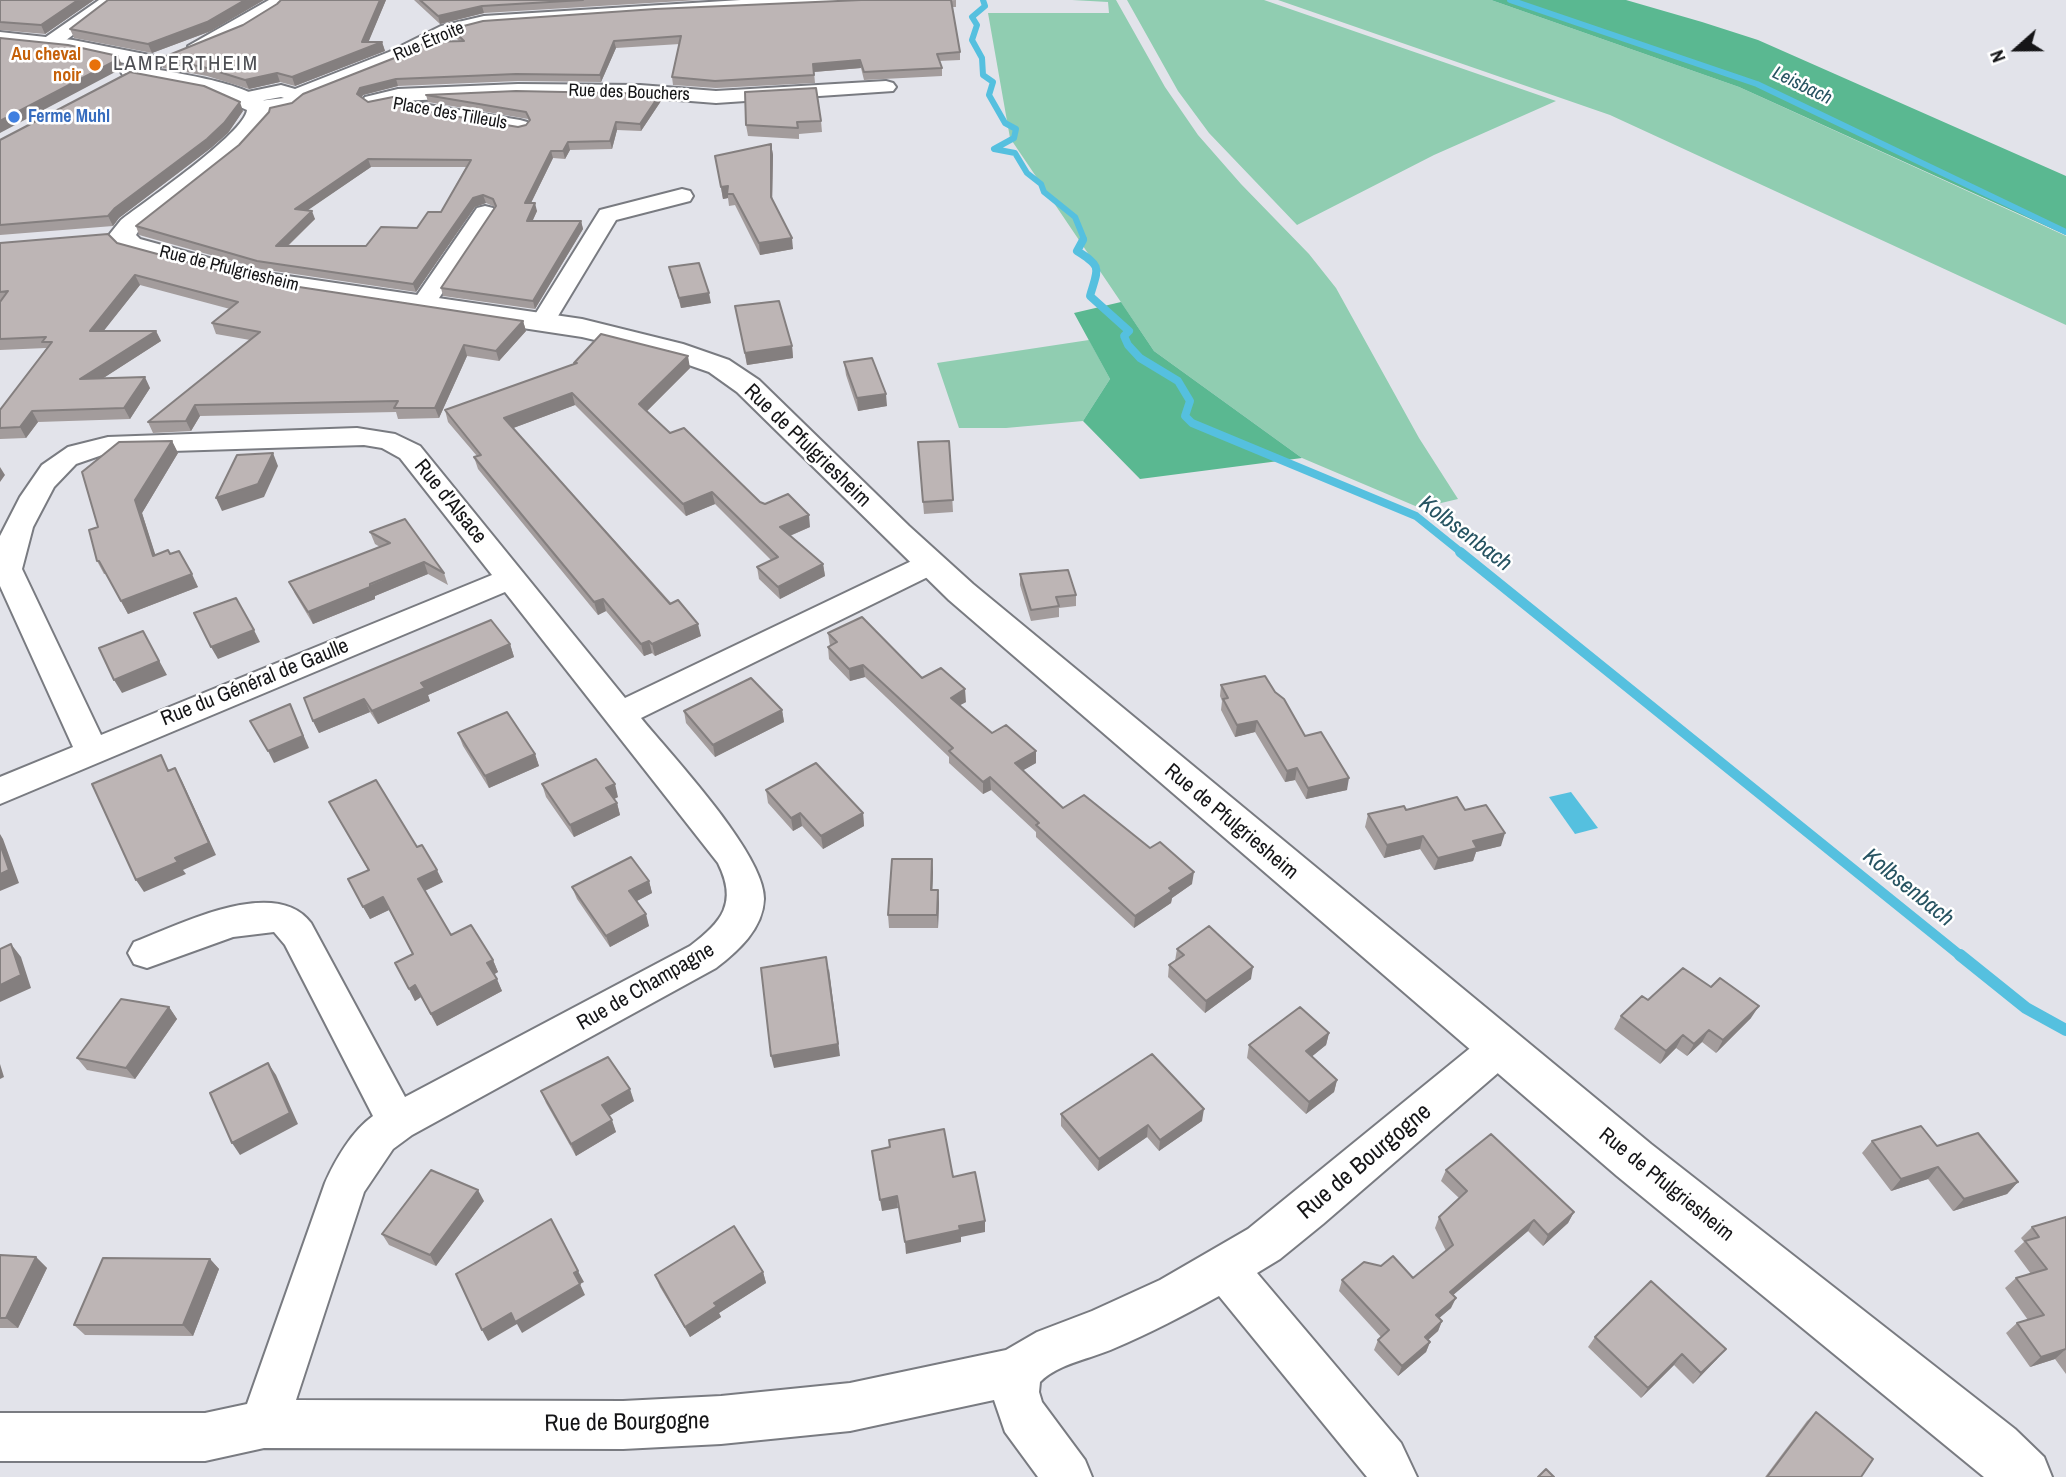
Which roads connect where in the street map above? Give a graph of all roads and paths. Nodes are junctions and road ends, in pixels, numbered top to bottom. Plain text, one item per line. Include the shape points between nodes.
1 (110, 0) edge
2 (279, 0) edge
3 (861, 0) edge
4 (0, 38) edge
5 (50, 43) junction
6 (149, 65) junction
7 (886, 87) dead end
8 (297, 95) junction
9 (372, 101) junction
10 (252, 103) junction
11 (520, 126) edge
12 (682, 195) dead end
13 (485, 213) dead end
14 (423, 304) junction
15 (543, 321) junction
16 (930, 564) junction
17 (511, 578) junction
18 (6, 584) edge
19 (618, 715) junction
20 (92, 751) junction
21 (0, 791) edge
22 (147, 953) dead end
23 (1499, 1048) junction
24 (397, 1122) junction
25 (1225, 1269) junction
26 (1018, 1371) junction
27 (264, 1424) junction
28 (0, 1437) edge
29 (2010, 1463) edge
30 (1068, 1477) edge
31 (1393, 1477) edge
32 (2049, 1477) edge

1 - 5 street
2 - 6 street via 229,32
3 - 8 street, Rue Étroite via 484,21 447,30 396,56
4 - 5 main road
5 - 6 main road
6 - 10 main road
7 - 9 street, Rue des Bouchers via 716,97 518,90 398,95
8 - 9 street, Place des Tilleuls
8 - 10 street, Place des Tilleuls via 284,105
9 - 11 street, Place des Tilleuls
10 - 14 main road, Rue de Pfulgriesheim via 258,118 232,146 108,237 258,280
12 - 15 street via 608,215
13 - 14 street
14 - 15 main road, Rue de Pfulgriesheim
15 - 16 main road, Rue de Pfulgriesheim via 674,350 719,366 748,386
16 - 19 street
16 - 23 main road, Rue de Pfulgriesheim
17 - 18 street, Rue d'Alsace via 410,452 390,440 358,436 108,445 77,452 53,472 20,521 7,553
17 - 19 street, Rue d'Alsace
17 - 20 street, Rue du Général de Gaulle
18 - 20 street, Rue d'Alsace
19 - 24 street, Rue de Champagne via 731,855 746,883 743,914 732,933 703,957
20 - 21 street, Rue du Général de Gaulle
22 - 24 street via 238,921 276,916 288,921
23 - 25 street, Rue de Bourgogne via 1308,1210
23 - 29 main road, Rue de Pfulgriesheim
24 - 27 street, Rue de Champagne via 378,1136 346,1183
25 - 26 street, Rue de Bourgogne via 1143,1313 1053,1348
25 - 31 street via 1358,1427
26 - 27 street, Rue de Bourgogne via 850,1408 721,1420 623,1425
26 - 30 street via 1014,1392 1022,1415
27 - 28 street, Rue de Bourgogne via 205,1437
29 - 32 main road, Rue de Pfulgriesheim

